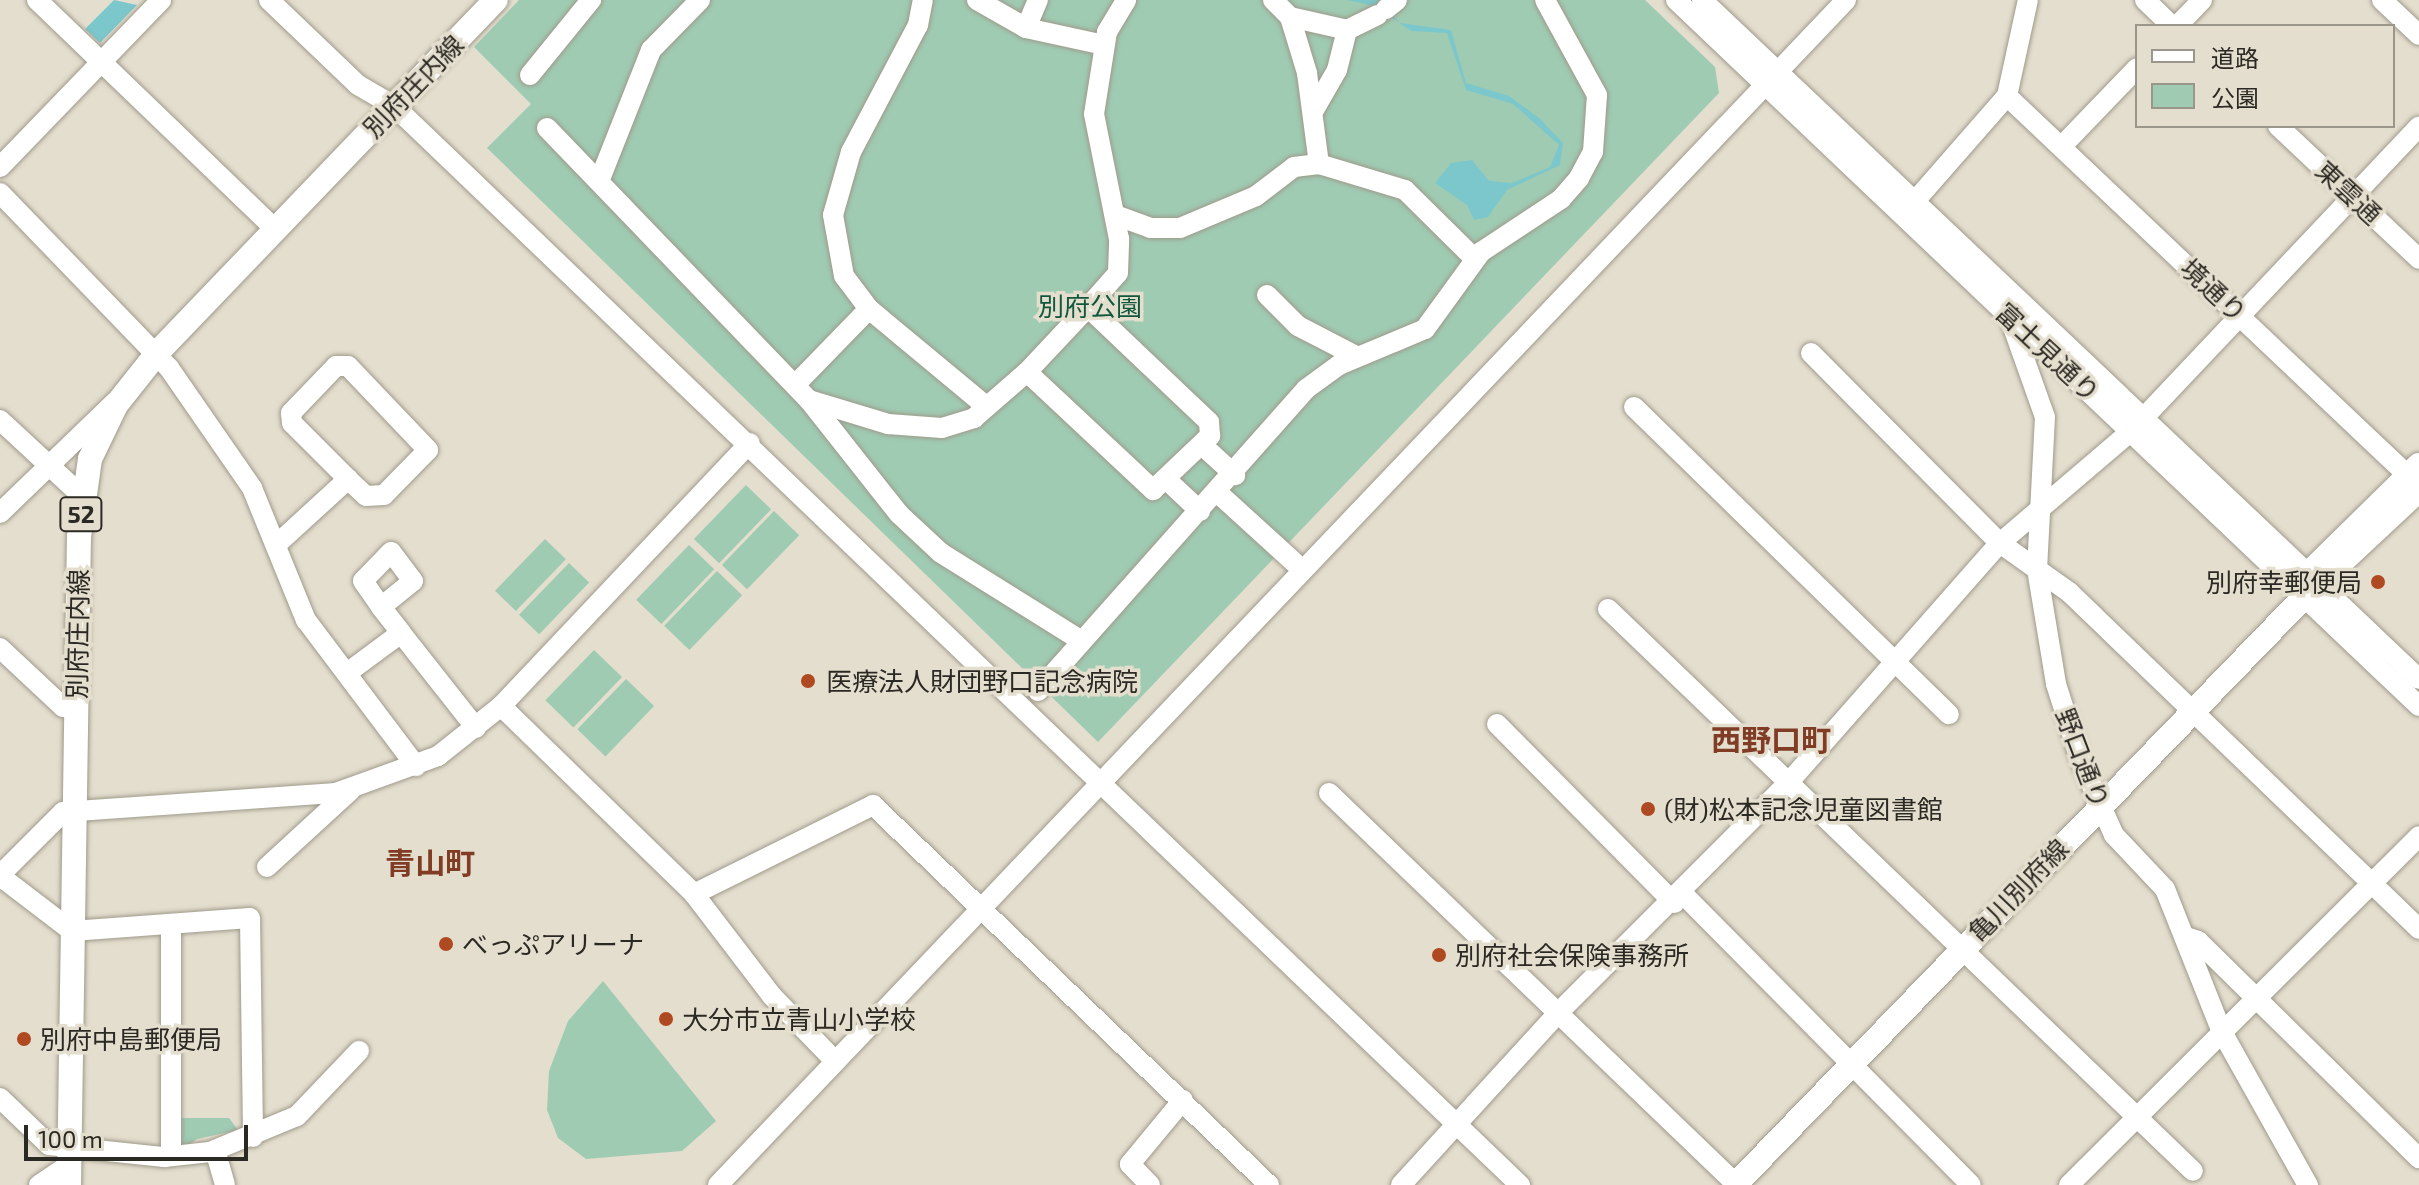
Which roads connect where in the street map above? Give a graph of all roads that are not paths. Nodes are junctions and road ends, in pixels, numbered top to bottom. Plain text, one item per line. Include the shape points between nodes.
1 (37, 0) edge
2 (161, 0) edge
3 (269, 0) edge
4 (496, 0) edge
5 (591, 0) edge
6 (700, 0) edge
7 (923, 0) edge
8 (977, 0) edge
9 (1038, 0) edge
10 (1273, 0) edge
11 (1545, 0) edge
12 (1676, 0) edge
13 (1702, 0) edge
14 (1846, 0) edge
15 (2028, 0) edge
16 (2145, 0) edge
17 (2202, 0) edge
18 (2382, 0) edge
19 (1122, 3) edge
20 (1387, 8) edge
21 (1833, 9) edge
22 (1290, 17) junction
23 (2172, 24) edge
24 (2176, 24) edge
25 (1026, 28) junction
26 (1347, 30) junction
27 (2419, 35) edge
28 (1104, 45) junction
29 (101, 62) junction
30 (2135, 70) edge
31 (530, 75) dead end
32 (1771, 77) junction
33 (2007, 96) junction
34 (394, 106) junction
35 (1314, 110) junction
36 (2419, 126) edge
37 (547, 128) dead end
38 (2280, 128) edge
39 (2062, 146) junction
40 (1319, 164) junction
41 (0, 167) edge
42 (600, 179) junction
43 (0, 193) edge
44 (2353, 195) junction
45 (1909, 208) junction
46 (1115, 215) junction
47 (268, 222) dead end
48 (1475, 259) junction
49 (2419, 259) edge
50 (2008, 286) junction
51 (1267, 295) dead end
52 (1088, 307) junction
53 (869, 309) junction
54 (2009, 315) junction
55 (2241, 315) junction
56 (158, 352) junction
57 (1811, 353) dead end
58 (1356, 356) junction
59 (1027, 372) junction
60 (802, 392) junction
61 (124, 393) junction
62 (987, 407) junction
63 (1634, 407) dead end
64 (0, 420) edge
65 (2138, 424) junction
66 (750, 443) junction
67 (1202, 445) junction
68 (46, 465) junction
69 (1235, 475) junction
70 (348, 479) junction
71 (2416, 479) edge
72 (1168, 481) junction
73 (1218, 493) junction
74 (82, 496) junction
75 (1200, 511) junction
76 (0, 513) edge
77 (2035, 514) junction
78 (2000, 543) junction
79 (276, 545) junction
80 (1295, 563) dead end
81 (2037, 569) junction
82 (2311, 586) junction
83 (381, 607) dead end
84 (1608, 609) dead end
85 (401, 633) junction
86 (1082, 641) junction
87 (0, 648) edge
88 (1893, 658) junction
89 (347, 673) junction
90 (2419, 679) edge
91 (1038, 691) dead end
92 (501, 706) junction
93 (2419, 706) edge
94 (76, 708) junction
95 (1949, 714) dead end
96 (2191, 714) junction
97 (1497, 724) dead end
98 (476, 728) junction
99 (416, 766) junction
100 (1789, 782) junction
101 (1103, 784) junction
102 (351, 790) junction
103 (1329, 793) dead end
104 (2100, 805) junction
105 (74, 812) junction
106 (2419, 836) edge
107 (267, 867) dead end
108 (0, 876) edge
109 (2373, 884) junction
110 (694, 894) junction
111 (1678, 898) junction
112 (980, 910) junction
113 (171, 924) junction
114 (2419, 929) edge
115 (72, 931) junction
116 (2186, 937) junction
117 (1961, 948) junction
118 (2254, 999) junction
119 (1558, 1013) junction
120 (2222, 1032) junction
121 (359, 1051) dead end
122 (835, 1061) junction
123 (1850, 1064) junction
124 (0, 1098) edge
125 (1183, 1100) junction
126 (2138, 1118) junction
127 (1457, 1126) junction
128 (253, 1137) junction
129 (215, 1150) junction
130 (171, 1156) junction
131 (2419, 1158) edge
132 (68, 1167) edge
133 (2193, 1171) dead end
134 (729, 1181) edge
135 (39, 1185) edge
136 (225, 1185) edge
137 (1150, 1185) edge
138 (1269, 1185) edge
139 (1401, 1185) edge
140 (1520, 1185) edge
141 (1736, 1185) edge
142 (1971, 1185) edge
143 (2069, 1185) edge
144 (2308, 1185) edge

1 - 29 street
2 - 29 street
3 - 34 street via 358,85
4 - 34 main road, 別府庄内線 / 52
5 - 31 street
6 - 42 street via 651,50
7 - 53 street via 918,25 851,152 833,215 844,276
8 - 25 street
9 - 25 street
10 - 22 street
11 - 48 street via 1593,82 1593,152 1561,199
12 - 32 street
13 - 32 street
14 - 21 street
15 - 33 street
16 - 23 street
17 - 24 street
18 - 27 street
19 - 28 street
20 - 26 street
21 - 32 street
22 - 26 street
22 - 35 street
25 - 28 street
26 - 35 street via 1337,70
28 - 46 street via 1094,114
29 - 41 street
29 - 47 street
30 - 39 street
32 - 45 street
32 - 101 street
33 - 39 street, 境通り
33 - 45 street
34 - 56 main road, 別府庄内線 / 52
34 - 66 street
35 - 40 street
36 - 44 street
37 - 42 street
38 - 44 street, 東雲通
39 - 55 street, 境通り
40 - 46 street via 1294,167 1256,196 1180,228 1150,228
40 - 48 street via 1405,190
42 - 60 street
43 - 56 street
44 - 49 street, 東雲通
44 - 55 street
45 - 50 street
45 - 54 street, 富士見通り
46 - 52 street via 1118,273
48 - 58 street via 1425,329
50 - 54 street, 野口通り
50 - 65 street
51 - 58 street via 1298,326
52 - 59 street
52 - 67 street via 1209,422
53 - 60 street
53 - 62 street
54 - 65 street, 富士見通り
54 - 77 street, 野口通り via 2045,417 2048,451
55 - 65 street
55 - 71 street, 境通り
56 - 61 main road, 別府庄内線 / 52
56 - 79 street via 239,466
57 - 78 street
58 - 69 street via 1306,389
59 - 62 street
59 - 72 street via 1146,488
60 - 62 street via 888,424 942,428
60 - 86 street via 880,495 941,553
61 - 68 street
61 - 74 main road, 別府庄内線 / 52 via 99,437
63 - 88 street
64 - 68 street
65 - 77 street
65 - 82 street, 富士見通り
66 - 92 street
66 - 101 street
67 - 69 street
67 - 72 street
68 - 74 street
68 - 76 street
69 - 73 street
70 - 70 street via 292,423 291,413 336,366 348,366 428,450 384,495 366,496
70 - 79 street
71 - 82 main road, 亀川別府線
72 - 75 street
73 - 75 street
73 - 80 street
74 - 94 main road, 別府庄内線 / 52
75 - 86 street
77 - 78 street
77 - 81 street, 野口通り
78 - 81 street
78 - 88 street
79 - 89 street via 306,620
81 - 96 street
81 - 104 street, 野口通り via 2056,684
82 - 90 street via 2365,627
82 - 93 street, 富士見通り
82 - 96 main road, 亀川別府線
83 - 85 street
84 - 100 street
85 - 89 street
85 - 98 street
86 - 91 street
87 - 94 street via 63,707
88 - 95 street
88 - 100 street
89 - 99 street
92 - 98 street
92 - 110 street
94 - 105 main road, 別府庄内線 / 52
96 - 104 main road, 亀川別府線
96 - 109 street
97 - 111 street
98 - 99 street
99 - 102 street
100 - 111 street
100 - 117 street
101 - 112 street
101 - 127 street
102 - 105 street
102 - 107 street
103 - 119 street
104 - 116 street, 野口通り via 2114,835 2165,889
104 - 117 main road, 亀川別府線
105 - 108 street via 58,816
105 - 115 main road, 別府庄内線 / 52
106 - 109 street
108 - 115 street
109 - 114 street
109 - 118 street
110 - 112 street via 873,805
110 - 122 street via 772,996
111 - 119 street
111 - 123 street
112 - 122 street
112 - 125 street
113 - 115 street
113 - 128 street via 250,918
113 - 130 street
115 - 132 main road, 別府庄内線 / 52
116 - 118 street via 2198,941
116 - 120 street, 野口通り
117 - 123 main road, 亀川別府線
117 - 126 street
118 - 120 street
118 - 131 street
119 - 127 street
119 - 141 street
120 - 126 street
120 - 144 street, 野口通り
121 - 128 street via 297,1116
122 - 134 street
123 - 141 main road, 亀川別府線
123 - 142 street
124 - 132 street
125 - 137 street via 1130,1164
125 - 138 street
126 - 133 street
126 - 143 street
127 - 139 street
127 - 140 street
128 - 129 street
129 - 130 street
129 - 136 street
130 - 132 street
132 - 135 street

